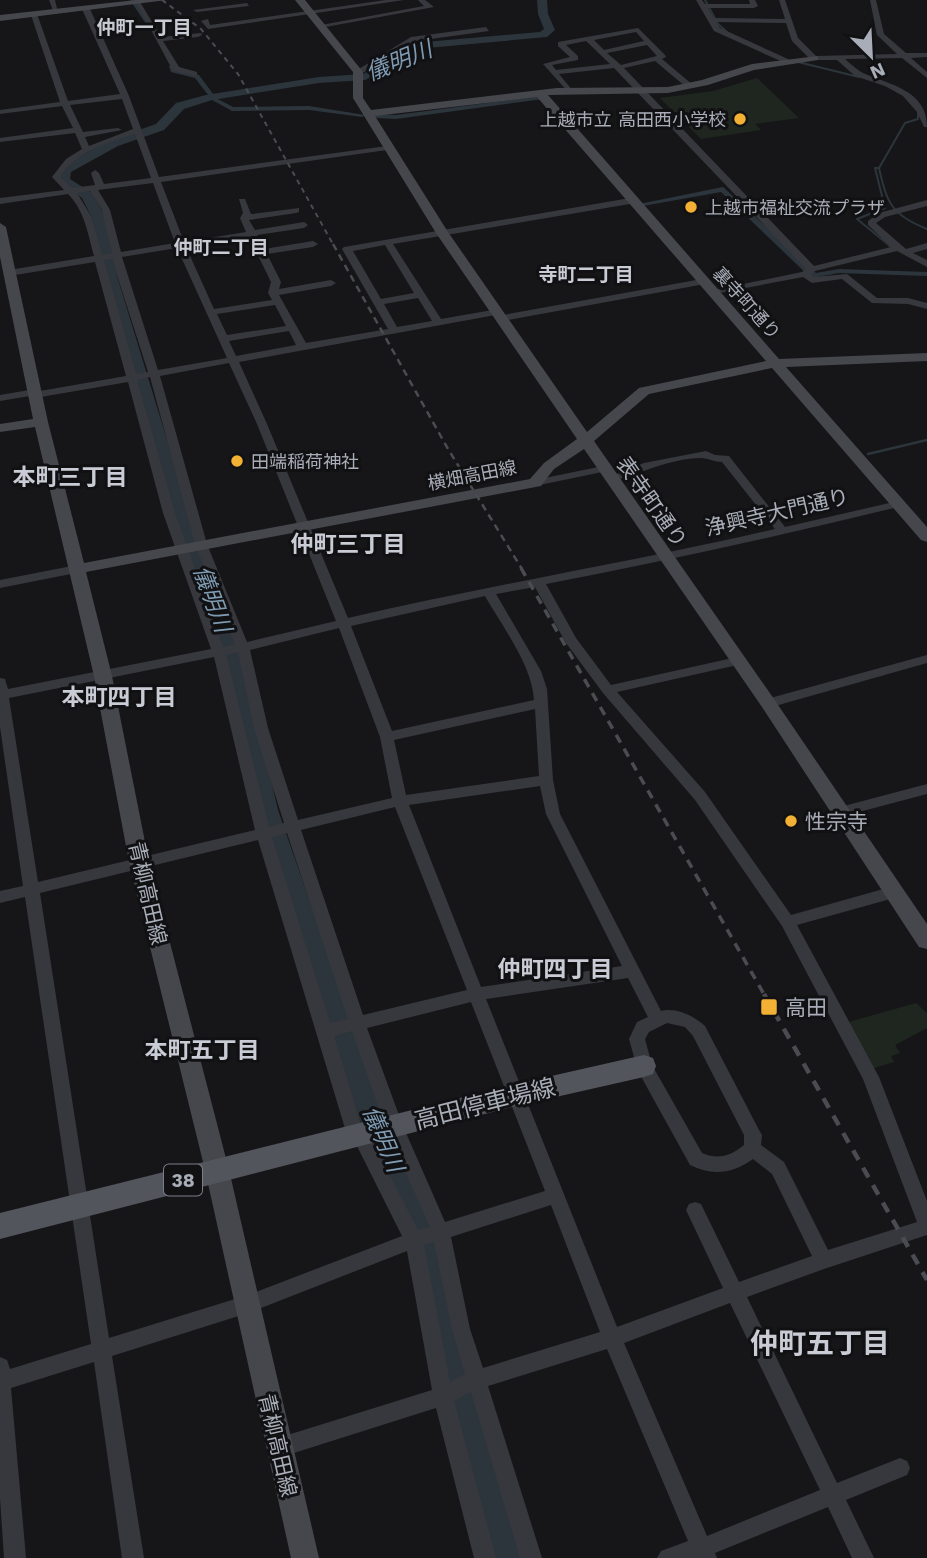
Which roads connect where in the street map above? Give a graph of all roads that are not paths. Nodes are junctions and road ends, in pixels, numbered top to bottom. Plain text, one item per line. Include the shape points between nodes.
1 (52, 0) edge
2 (162, 0) edge
3 (235, 0) edge
4 (421, 0) edge
5 (752, 0) edge
6 (782, 0) edge
7 (873, 0) edge
8 (398, 1) edge
9 (220, 2) dead end
10 (138, 3) junction
11 (364, 3) edge
12 (701, 3) edge
13 (247, 4) edge
14 (306, 5) edge
15 (86, 9) junction
16 (406, 11) junction
17 (56, 12) junction
18 (33, 14) junction
19 (0, 18) edge
20 (710, 20) junction
21 (790, 25) junction
22 (320, 26) junction
23 (486, 29) dead end
24 (717, 29) junction
25 (565, 34) dead end
26 (198, 35) dead end
27 (160, 39) junction
28 (588, 39) junction
29 (576, 41) junction
30 (649, 42) junction
31 (603, 52) junction
32 (901, 55) junction
33 (927, 55) edge
34 (838, 57) junction
35 (656, 58) junction
36 (814, 58) junction
37 (785, 61) junction
38 (619, 66) junction
39 (555, 72) junction
40 (194, 74) dead end
41 (357, 76) junction
42 (927, 76) edge
43 (689, 85) junction
44 (569, 91) junction
45 (643, 92) junction
46 (540, 93) junction
47 (125, 96) junction
48 (65, 104) junction
49 (0, 112) edge
50 (368, 114) junction
51 (927, 125) edge
52 (139, 132) junction
53 (80, 133) junction
54 (0, 140) edge
55 (387, 148) junction
56 (87, 150) junction
57 (95, 173) dead end
58 (157, 179) junction
59 (93, 188) junction
60 (70, 191) junction
61 (0, 201) edge
62 (242, 201) dead end
63 (631, 201) junction
64 (927, 203) edge
65 (296, 210) dead end
66 (244, 218) junction
67 (304, 225) dead end
68 (0, 227) edge
69 (251, 233) junction
70 (442, 233) junction
71 (387, 242) junction
72 (180, 244) junction
73 (313, 244) dead end
74 (927, 246) edge
75 (902, 250) junction
76 (260, 252) junction
77 (117, 255) junction
78 (99, 258) junction
79 (927, 264) edge
80 (809, 272) junction
81 (9, 273) junction
82 (702, 282) junction
83 (331, 283) dead end
84 (712, 293) junction
85 (421, 295) junction
86 (276, 297) junction
87 (378, 302) junction
88 (927, 306) edge
89 (211, 312) junction
90 (500, 315) junction
91 (438, 323) junction
92 (292, 328) junction
93 (394, 330) junction
94 (223, 340) junction
95 (302, 346) junction
96 (927, 357) edge
97 (233, 359) junction
98 (775, 363) junction
99 (154, 373) junction
100 (130, 379) junction
101 (35, 394) junction
102 (0, 398) edge
103 (41, 422) junction
104 (0, 428) edge
105 (584, 438) junction
106 (607, 474) junction
107 (535, 483) junction
108 (898, 504) junction
109 (304, 526) junction
110 (783, 531) junction
111 (927, 537) edge
112 (200, 545) junction
113 (181, 549) junction
114 (665, 558) junction
115 (77, 569) junction
116 (538, 581) junction
117 (0, 584) edge
118 (488, 591) junction
119 (344, 624) junction
120 (240, 647) junction
121 (219, 652) junction
122 (927, 659) edge
123 (737, 661) junction
124 (103, 676) junction
125 (608, 690) junction
126 (1, 691) edge
127 (541, 703) junction
128 (768, 703) junction
129 (387, 737) junction
130 (546, 780) junction
131 (927, 789) edge
132 (400, 801) junction
133 (840, 812) junction
134 (288, 827) junction
135 (264, 833) junction
136 (139, 862) junction
137 (31, 890) junction
138 (894, 892) junction
139 (0, 897) edge
140 (786, 922) junction
141 (927, 941) edge
142 (634, 971) junction
143 (476, 994) junction
144 (657, 1018) junction
145 (356, 1023) junction
146 (329, 1030) junction
147 (644, 1066) junction
148 (516, 1095) junction
149 (372, 1131) junction
150 (752, 1148) junction
151 (216, 1170) junction
152 (557, 1195) junction
153 (78, 1208) junction
154 (695, 1210) dead end
155 (0, 1226) edge
156 (927, 1226) edge
157 (441, 1232) junction
158 (414, 1240) junction
159 (824, 1260) junction
160 (735, 1293) junction
161 (248, 1304) junction
162 (612, 1338) junction
163 (100, 1350) junction
164 (0, 1367) edge
165 (0, 1382) edge
166 (473, 1382) junction
167 (443, 1396) junction
168 (278, 1448) junction
169 (900, 1468) dead end
170 (832, 1494) junction
171 (704, 1553) edge
172 (15, 1558) edge
173 (133, 1558) edge
174 (305, 1558) edge
175 (485, 1558) edge
176 (531, 1558) edge
177 (668, 1558) edge
178 (863, 1558) edge

1 - 17 street
2 - 10 street
3 - 9 street
4 - 16 street via 430,8
5 - 12 street via 754,6
6 - 21 street
7 - 32 street via 878,30
8 - 11 street
8 - 16 street
10 - 15 street
10 - 27 street
11 - 14 street
12 - 20 street
13 - 14 street via 197,9 208,27
14 - 22 street, 表寺町通り
15 - 17 street
15 - 47 street
16 - 22 street
17 - 18 street
18 - 19 street
18 - 48 street
20 - 21 street
20 - 24 street
21 - 24 street
21 - 36 street
22 - 41 street, 表寺町通り
23 - 41 street via 414,39
24 - 37 street
25 - 29 street
26 - 27 street
27 - 40 street via 176,69
28 - 29 street
28 - 30 street via 642,30
28 - 31 street
29 - 39 street via 561,44 575,58 547,64
30 - 31 street
30 - 35 street via 662,57
31 - 38 street
32 - 33 street
32 - 34 street
32 - 42 street
34 - 36 street
34 - 51 street via 858,74 906,94
35 - 38 street
35 - 43 street
36 - 37 street
37 - 43 street
38 - 39 street
38 - 45 street
39 - 44 street
41 - 50 street, 表寺町通り via 358,98
43 - 45 street
44 - 45 street
44 - 46 street
45 - 80 street
46 - 50 street
46 - 63 street, 裏寺町通り
47 - 48 street
47 - 52 street
48 - 49 street
48 - 53 street
50 - 55 street, 表寺町通り
52 - 53 street
52 - 56 street
52 - 58 street
53 - 54 street
53 - 56 street
55 - 58 street
55 - 70 street, 表寺町通り
56 - 60 street via 59,167 56,177
57 - 59 street
58 - 59 street
58 - 72 street
59 - 60 street
59 - 77 street via 106,211
60 - 61 street
60 - 78 street via 87,216
62 - 66 street via 247,213
63 - 70 street
63 - 82 street, 裏寺町通り
64 - 75 street via 872,220 872,226
65 - 66 street
66 - 69 street
67 - 69 street
68 - 81 street, 青柳高田線
69 - 72 street
69 - 76 street
70 - 71 street
70 - 90 street, 表寺町通り
71 - 85 street
71 - 87 street via 347,249
72 - 77 street
72 - 89 street
73 - 76 street
74 - 75 street
75 - 79 street
75 - 80 street
76 - 86 street via 276,282
77 - 78 street
77 - 99 street
78 - 81 street
78 - 100 street
80 - 84 street
80 - 88 street via 813,280 844,276 875,301
81 - 101 street, 青柳高田線
82 - 84 street, 裏寺町通り
82 - 90 street
83 - 86 street
84 - 98 street, 裏寺町通り
85 - 87 street
85 - 91 street
86 - 89 street
86 - 92 street
87 - 93 street
89 - 94 street
90 - 91 street
90 - 105 street, 表寺町通り
91 - 93 street
92 - 94 street
92 - 95 street
93 - 95 street
94 - 97 street
95 - 97 street
96 - 98 street, 横畑高田線
97 - 99 street
97 - 109 street
98 - 105 street, 横畑高田線 via 644,391 604,427
98 - 108 street, 裏寺町通り
99 - 100 street
99 - 112 street
100 - 101 street
100 - 113 street
101 - 102 street
101 - 103 street, 青柳高田線
103 - 104 street
103 - 115 street, 青柳高田線
105 - 106 street, 表寺町通り
105 - 107 street, 横畑高田線
106 - 107 street
106 - 110 street via 706,454 725,458
106 - 114 street, 表寺町通り
107 - 109 street, 横畑高田線
108 - 110 street, 浄興寺大門通り
108 - 111 street, 裏寺町通り
109 - 112 street, 横畑高田線
109 - 119 street
110 - 114 street, 浄興寺大門通り
112 - 113 street, 横畑高田線
112 - 120 street
113 - 115 street, 横畑高田線
113 - 121 street
114 - 116 street, 浄興寺大門通り
114 - 123 street, 表寺町通り
115 - 117 street
115 - 124 street, 青柳高田線
116 - 118 street, 浄興寺大門通り
116 - 125 street via 571,640
118 - 119 street, 浄興寺大門通り
118 - 127 street via 534,671
119 - 120 street, 浄興寺大門通り
119 - 129 street
120 - 121 street, 浄興寺大門通り
120 - 134 street
121 - 124 street, 浄興寺大門通り
121 - 135 street
122 - 128 street
123 - 125 street
123 - 128 street, 表寺町通り
124 - 126 street, 浄興寺大門通り
124 - 136 street, 青柳高田線
125 - 140 street via 700,796
126 - 137 street
127 - 129 street
127 - 130 street
128 - 133 street, 表寺町通り
129 - 132 street
130 - 132 street
130 - 142 street via 553,814
131 - 133 street
132 - 134 street
132 - 143 street
133 - 138 street, 表寺町通り
134 - 135 street
134 - 145 street
135 - 136 street
135 - 146 street
136 - 137 street
136 - 151 street, 青柳高田線
137 - 139 street
137 - 153 street
138 - 140 street
138 - 141 street, 表寺町通り
140 - 156 street via 871,1077
142 - 143 street
142 - 144 street
143 - 145 street
143 - 148 street
144 - 147 street via 643,1027 637,1039
144 - 150 street via 679,1017 699,1031 753,1135
145 - 146 street
145 - 149 street
146 - 149 street
147 - 148 main road, 高田停車場線 / 38
147 - 150 street via 696,1159 714,1166 737,1160
148 - 149 main road, 高田停車場線 / 38
148 - 152 street
149 - 151 main road, 高田停車場線 / 38
149 - 157 street
149 - 158 street
150 - 159 street via 778,1168
151 - 153 main road, 高田停車場線 / 38
151 - 161 street, 青柳高田線
152 - 157 street
152 - 162 street
153 - 155 main road, 高田停車場線 / 38
153 - 163 street
154 - 160 street
156 - 159 street
157 - 158 street
157 - 166 street
158 - 161 street
158 - 167 street
159 - 160 street
160 - 162 street
160 - 170 street
161 - 163 street
161 - 168 street, 青柳高田線
162 - 166 street
162 - 171 street
163 - 165 street
163 - 173 street
164 - 165 street
165 - 172 street
166 - 167 street
166 - 176 street
167 - 168 street
167 - 175 street
168 - 174 street, 青柳高田線
169 - 170 street
170 - 171 street
170 - 178 street
171 - 177 street

